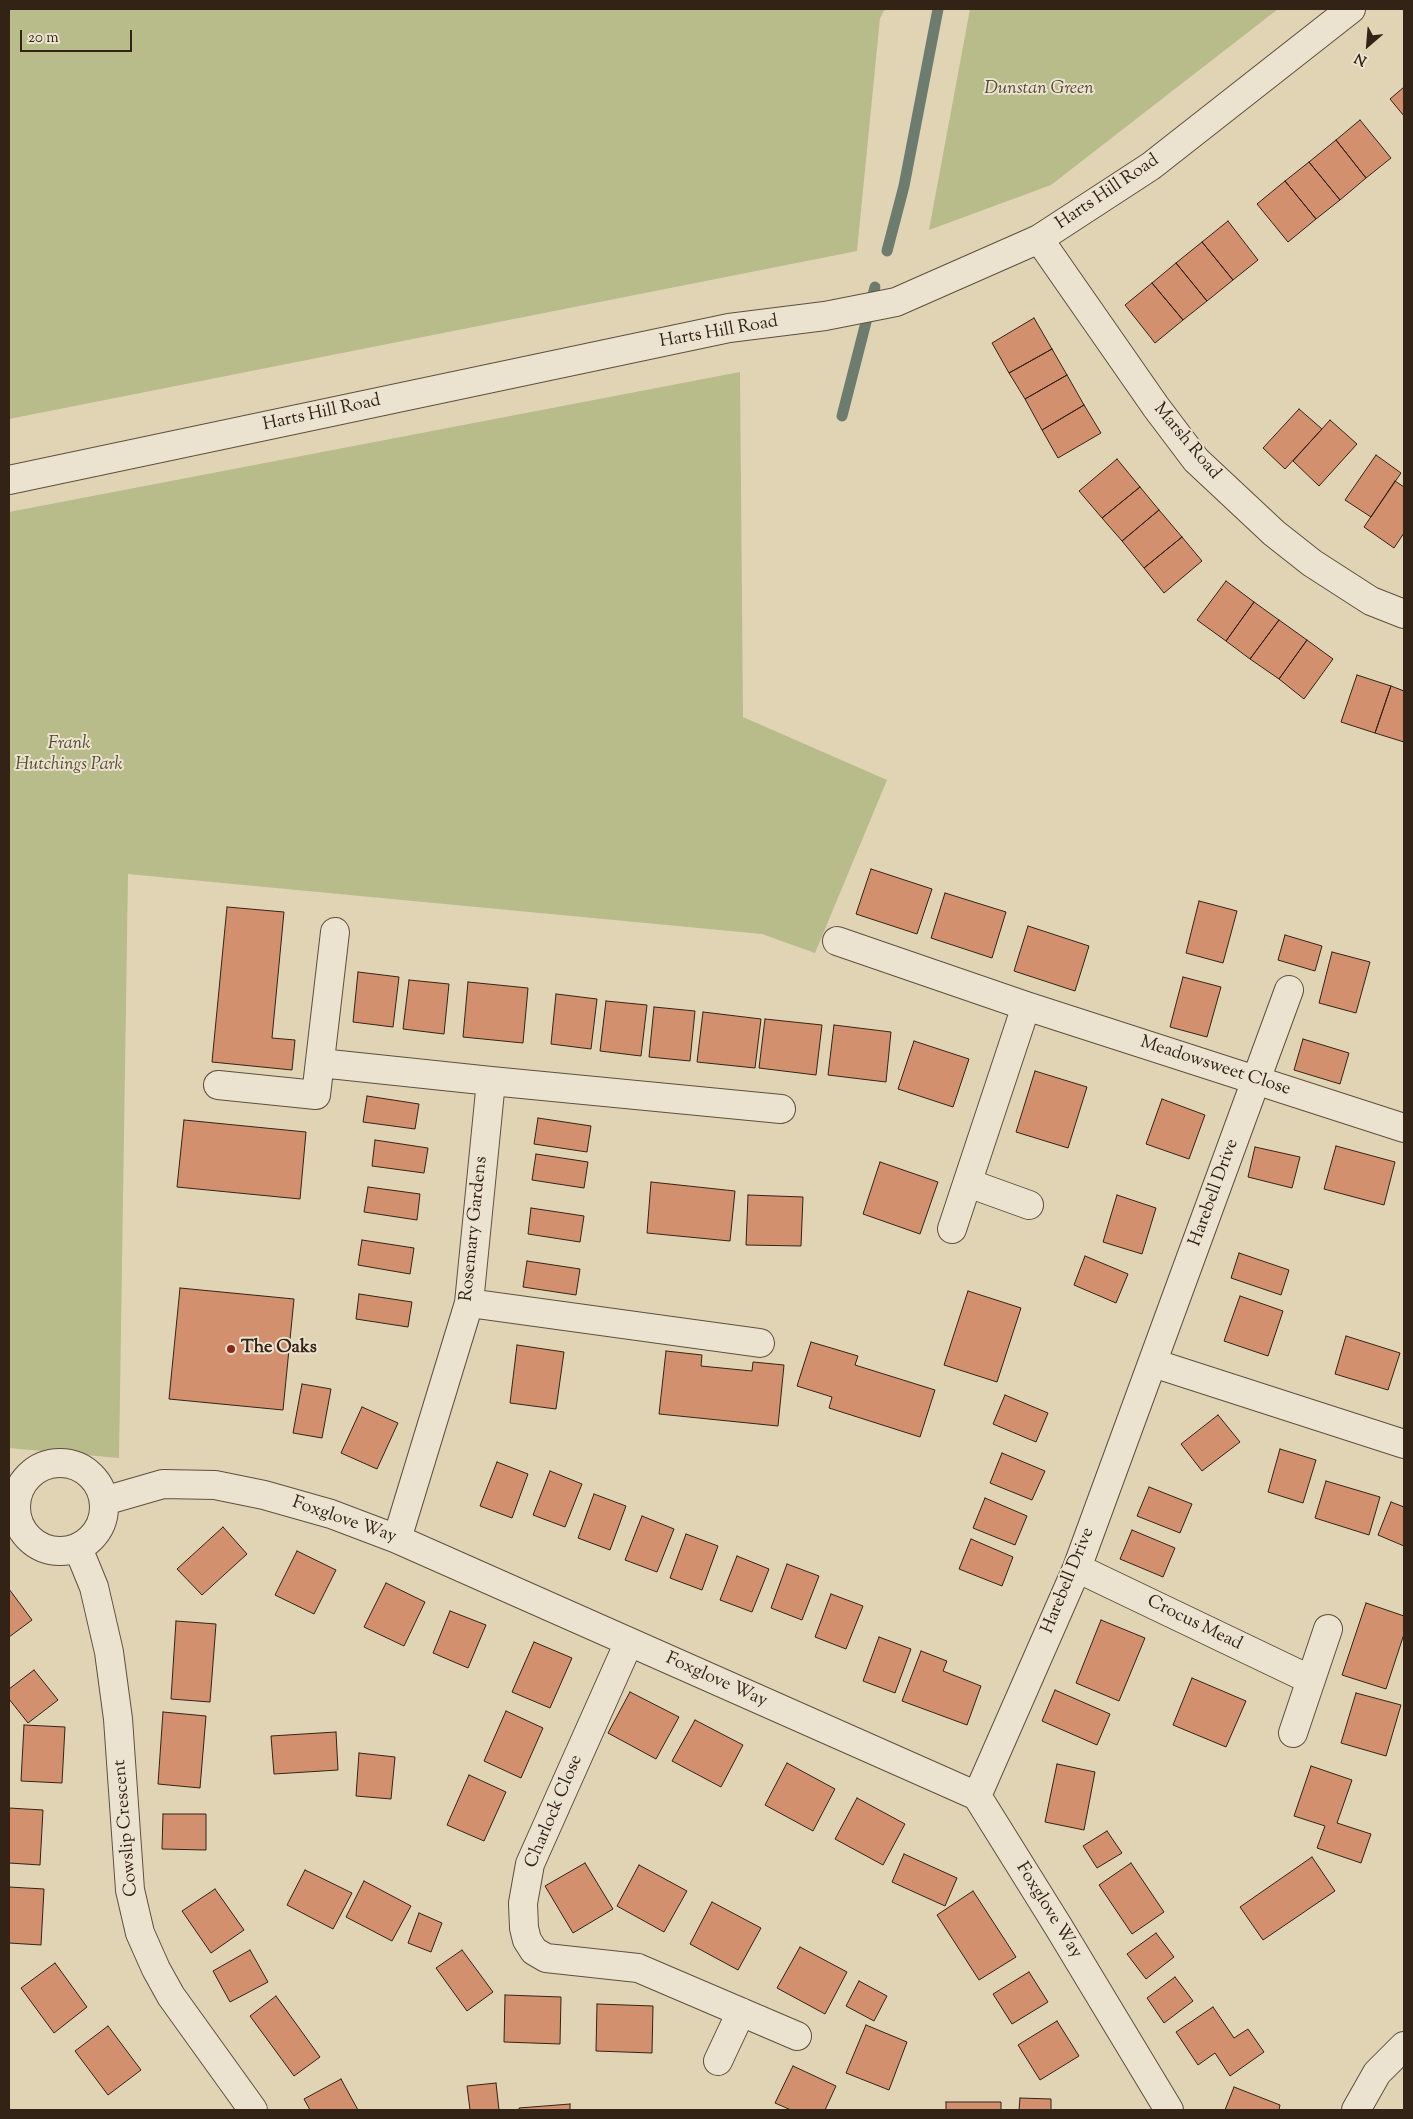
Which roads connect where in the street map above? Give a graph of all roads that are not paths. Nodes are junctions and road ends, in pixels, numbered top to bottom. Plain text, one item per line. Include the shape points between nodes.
1 (1351, 9) edge
2 (1039, 239) junction
3 (9, 480) edge
4 (1404, 614) edge
5 (336, 932) dead end
6 (836, 941) dead end
7 (1289, 990) dead end
8 (1026, 1006) junction
9 (320, 1063) junction
10 (491, 1081) junction
11 (1257, 1081) junction
12 (218, 1085) dead end
13 (782, 1109) dead end
14 (1404, 1128) edge
15 (968, 1183) junction
16 (1029, 1204) dead end
17 (952, 1229) dead end
18 (468, 1303) junction
19 (760, 1343) dead end
20 (1153, 1362) junction
21 (1404, 1444) edge
22 (13, 1494) edge
23 (104, 1501) junction
24 (397, 1539) junction
25 (78, 1548) junction
26 (1077, 1568) junction
27 (1328, 1629) dead end
28 (629, 1642) junction
29 (1311, 1680) junction
30 (1293, 1733) dead end
31 (976, 1796) junction
32 (741, 2012) junction
33 (797, 2036) dead end
34 (1404, 2046) edge
35 (718, 2062) dead end
36 (253, 2110) edge
37 (1169, 2110) edge
38 (1356, 2110) edge

1 - 2 street, Harts Hill Road via 1151,166
2 - 3 street, Harts Hill Road via 896,302 824,316 729,328
2 - 4 street, Marsh Road via 1196,460 1274,533 1312,563 1372,601
5 - 9 street
6 - 8 street, Meadowsweet Close
7 - 11 street, Harebell Drive
8 - 11 street, Meadowsweet Close
8 - 15 street
9 - 10 street
9 - 12 street via 316,1095
10 - 13 street
10 - 18 street, Rosemary Gardens
11 - 14 street, Meadowsweet Close
11 - 20 street, Harebell Drive
15 - 16 street
15 - 17 street
18 - 19 street
18 - 24 street, Rosemary Gardens
20 - 21 street
20 - 26 street, Harebell Drive
22 - 23 street via 30,1474 42,1466 70,1464 90,1475
22 - 25 street via 19,1525 37,1546 64,1552
23 - 24 street, Foxglove Way via 163,1484 215,1485 331,1514
23 - 25 street via 98,1529
24 - 28 street, Foxglove Way
25 - 36 street, Cowslip Crescent via 94,1587 109,1652 118,1719 130,1890 140,1933 171,1996
26 - 29 street, Crocus Mead
26 - 31 street, Harebell Drive
27 - 29 street
28 - 31 street, Foxglove Way
28 - 32 street, Charlock Close via 530,1864 523,1903 526,1940 534,1951 546,1958 638,1968
29 - 30 street
31 - 37 street, Foxglove Way
32 - 33 street, Charlock Close
32 - 35 street
34 - 38 street via 1377,2073

